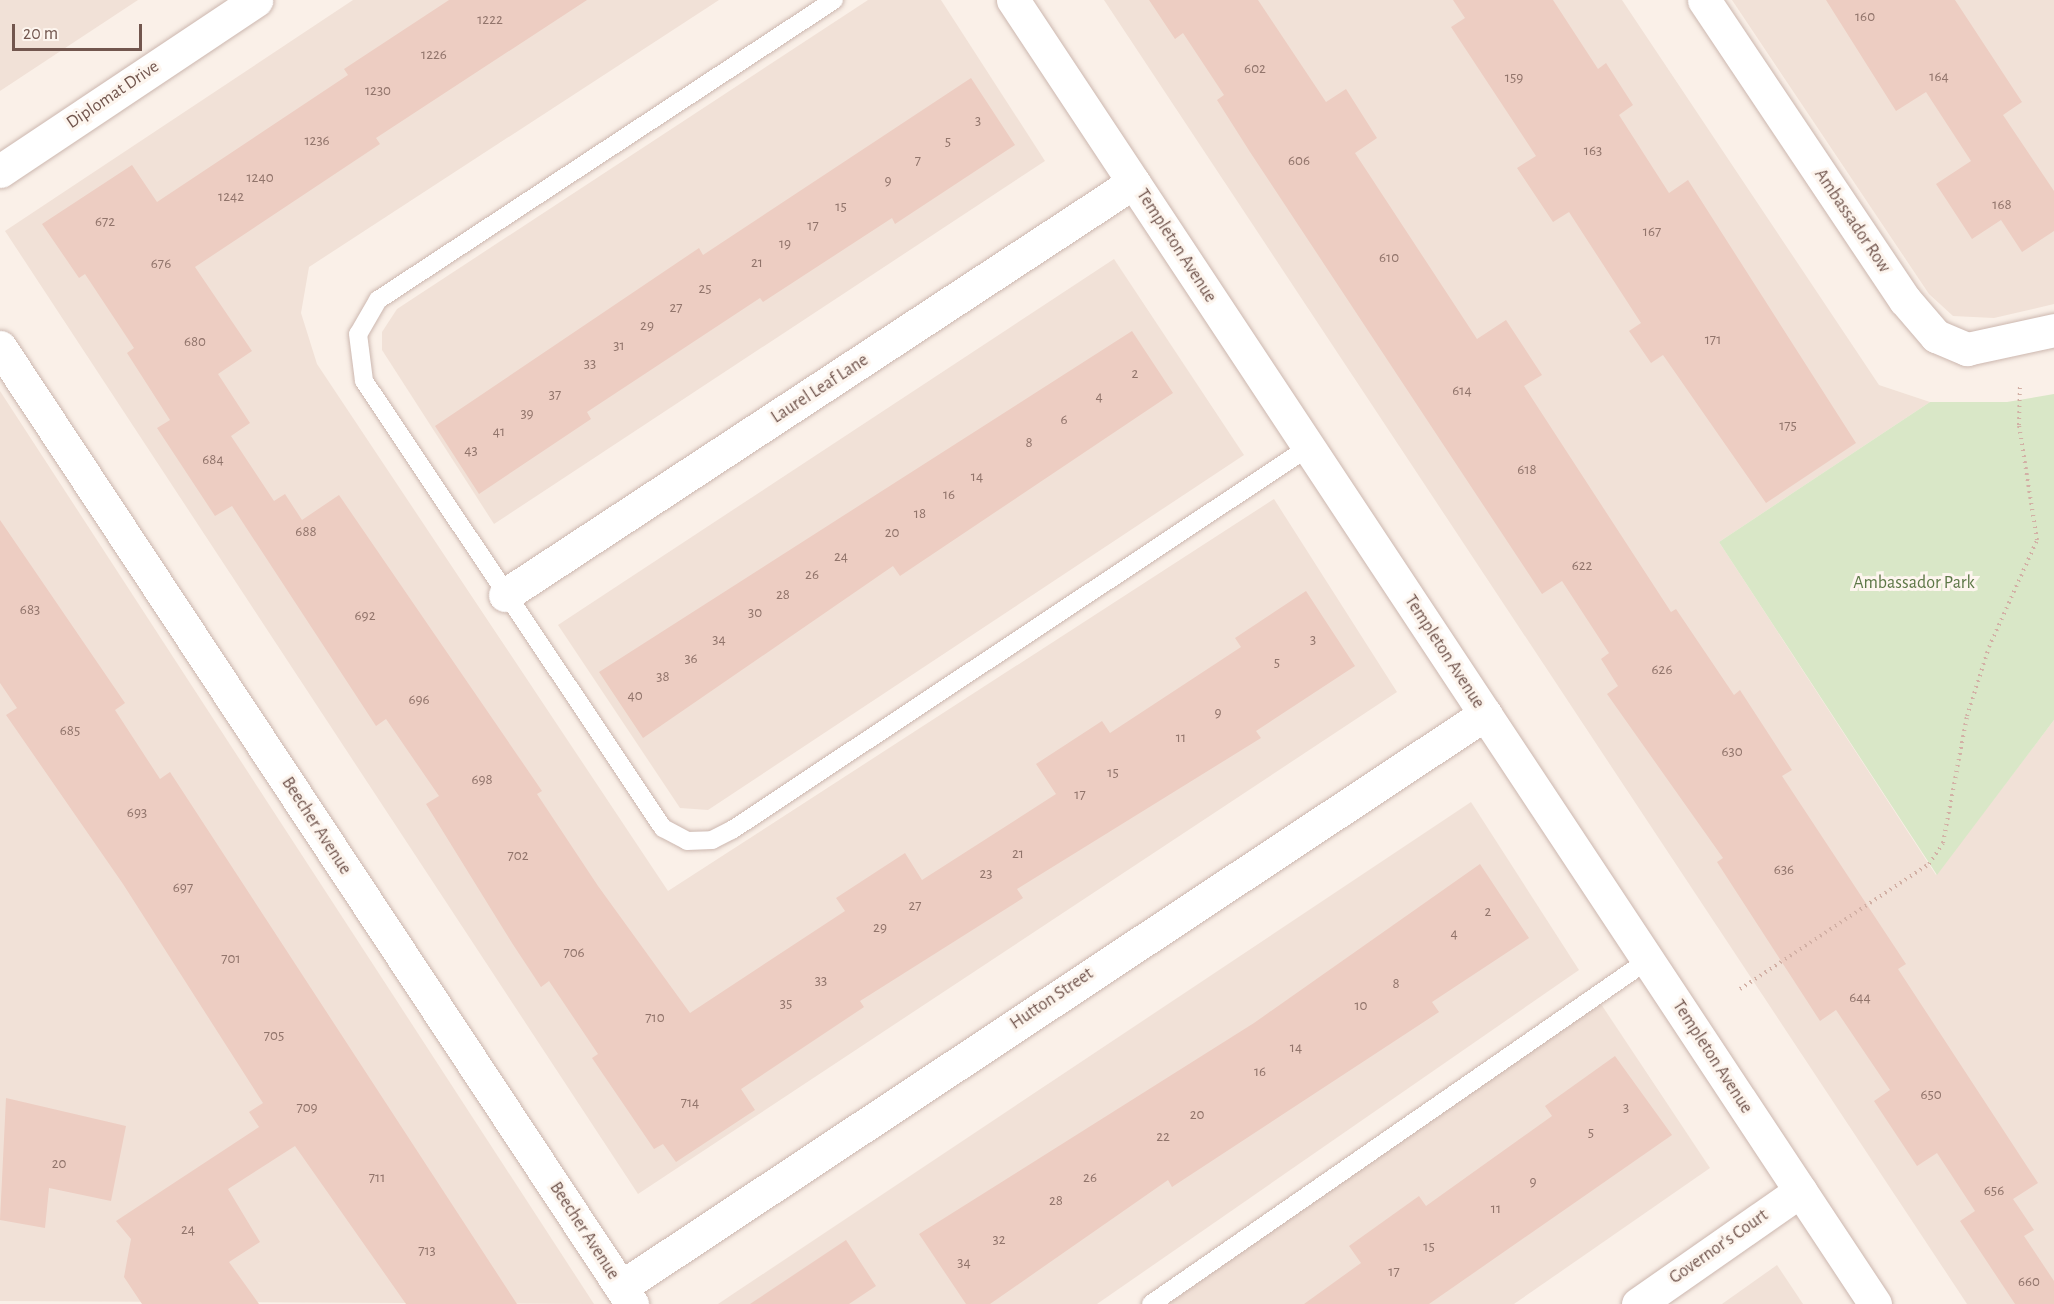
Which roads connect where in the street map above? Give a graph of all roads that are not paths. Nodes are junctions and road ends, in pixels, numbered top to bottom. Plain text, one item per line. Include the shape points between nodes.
1 (256, 0) edge
2 (834, 0) edge
3 (1014, 0) edge
4 (1704, 0) edge
5 (0, 171) edge
6 (1134, 183) junction
7 (2054, 330) edge
8 (0, 347) edge
9 (1309, 447) junction
10 (505, 595) junction
11 (1485, 714) junction
12 (1648, 960) junction
13 (1800, 1191) junction
14 (627, 1295) edge
15 (1152, 1304) edge
16 (1638, 1304) edge
17 (1875, 1304) edge

1 - 5 street, Diplomat Drive
2 - 10 lane via 378,300 367,316 358,334 364,381
3 - 6 street, Templeton Avenue
4 - 7 street, Ambassador Row via 1905,300 1936,336 1967,349
6 - 9 street, Templeton Avenue
6 - 10 street, Laurel Leaf Lane
8 - 14 street, Beecher Avenue
9 - 10 lane via 712,840 687,841 663,828 645,807
9 - 11 street, Templeton Avenue
11 - 12 street, Templeton Avenue
11 - 14 street, Hutton Street
12 - 13 street, Templeton Avenue
12 - 15 lane
13 - 16 street, Governor's Court
13 - 17 street, Templeton Avenue

